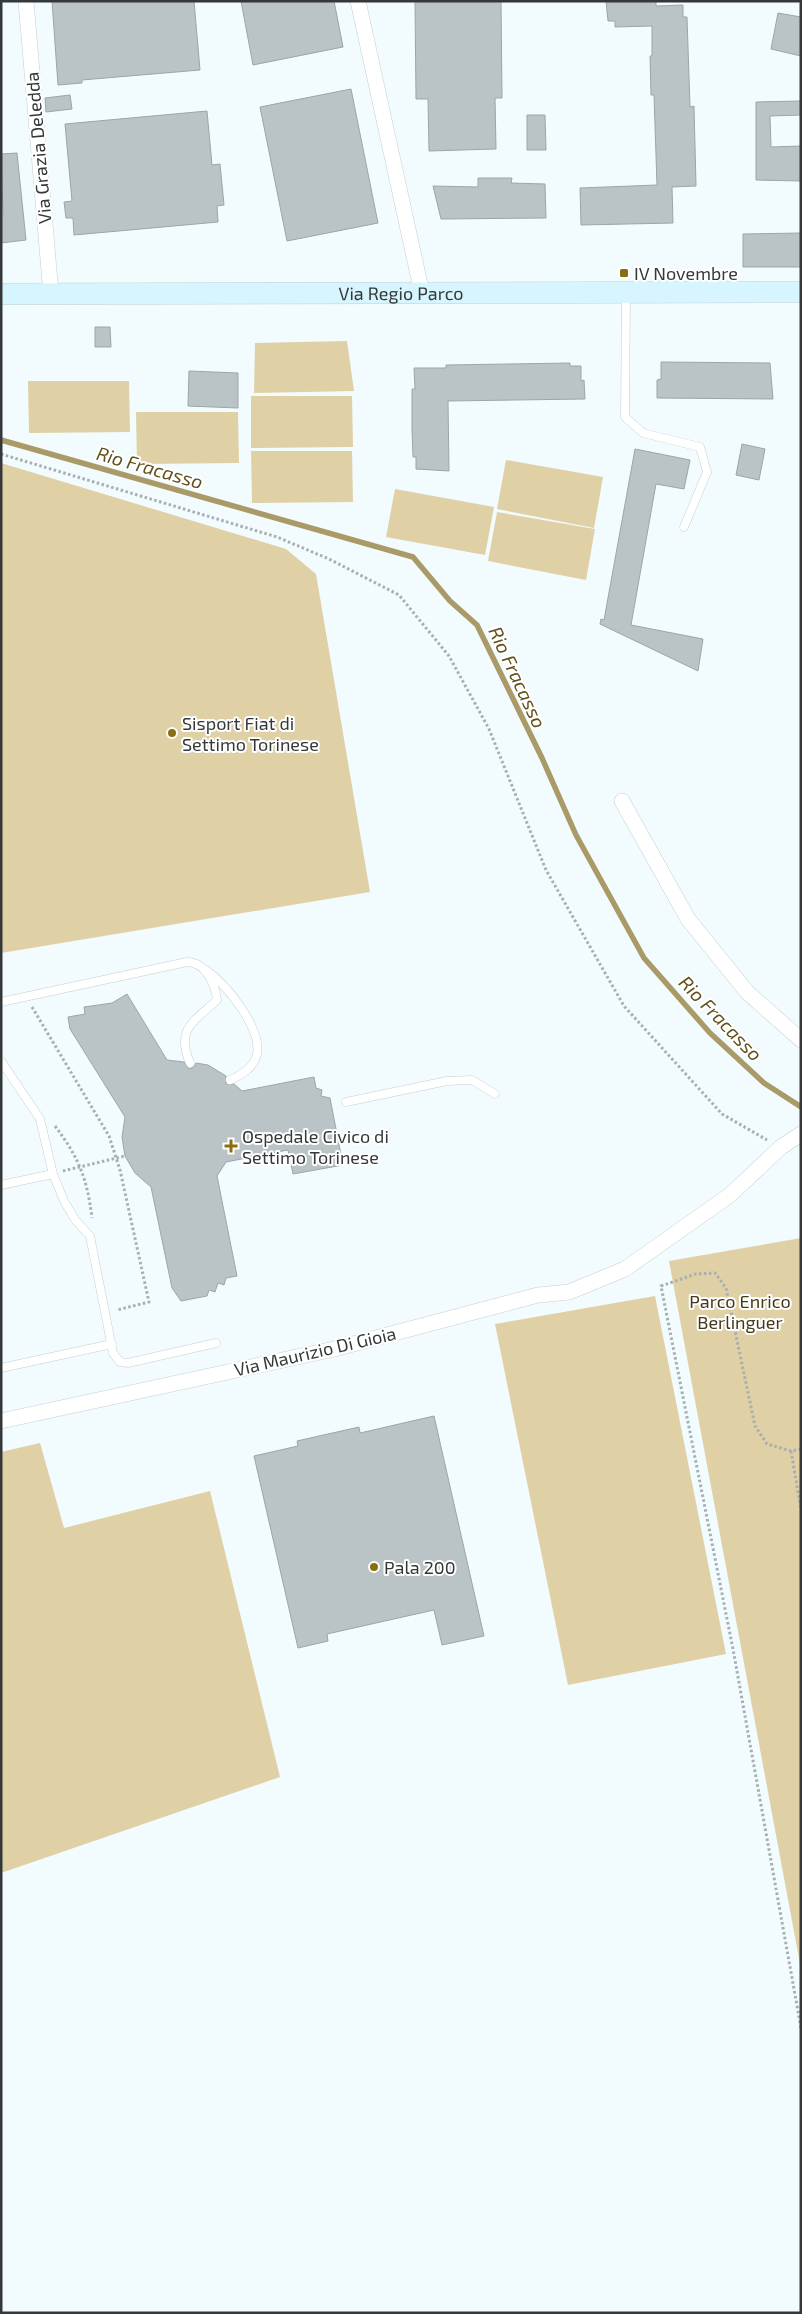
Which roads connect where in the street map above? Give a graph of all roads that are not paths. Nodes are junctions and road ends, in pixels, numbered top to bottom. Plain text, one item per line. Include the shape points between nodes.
1 (26, 1) edge
2 (358, 1) edge
3 (626, 292) junction
4 (801, 292) edge
5 (422, 293) junction
6 (1, 294) edge
7 (51, 294) junction
8 (684, 528) dead end
9 (622, 801) dead end
10 (204, 969) junction
11 (1, 1002) edge
12 (801, 1040) edge
13 (1, 1061) edge
14 (190, 1063) dead end
15 (230, 1080) dead end
16 (495, 1094) dead end
17 (346, 1102) dead end
18 (801, 1134) edge
19 (53, 1174) junction
20 (1, 1185) edge
21 (216, 1343) dead end
22 (112, 1344) junction
23 (1, 1368) edge
24 (1, 1421) edge

1 - 7 street, Via Grazia Deledda
2 - 5 street
3 - 4 street, Via Regio Parco
3 - 5 street, Via Regio Parco
3 - 8 lane via 625,416 644,433 700,448 707,472
5 - 7 street, Via Regio Parco
6 - 7 street, Via Regio Parco
9 - 12 street via 688,919 748,992
10 - 11 lane via 196,962 187,962
10 - 14 lane via 217,1000 192,1020 185,1033 185,1051
10 - 15 lane via 216,977 238,1004 256,1035 257,1055 246,1073
13 - 19 lane via 40,1119
16 - 17 lane via 472,1080 447,1081
18 - 24 street, Via Maurizio Di Gioia via 730,1195 626,1269 569,1292 538,1295 334,1349
19 - 20 lane
19 - 22 lane via 64,1201 90,1236
21 - 22 lane via 128,1363 116,1359
22 - 23 lane

